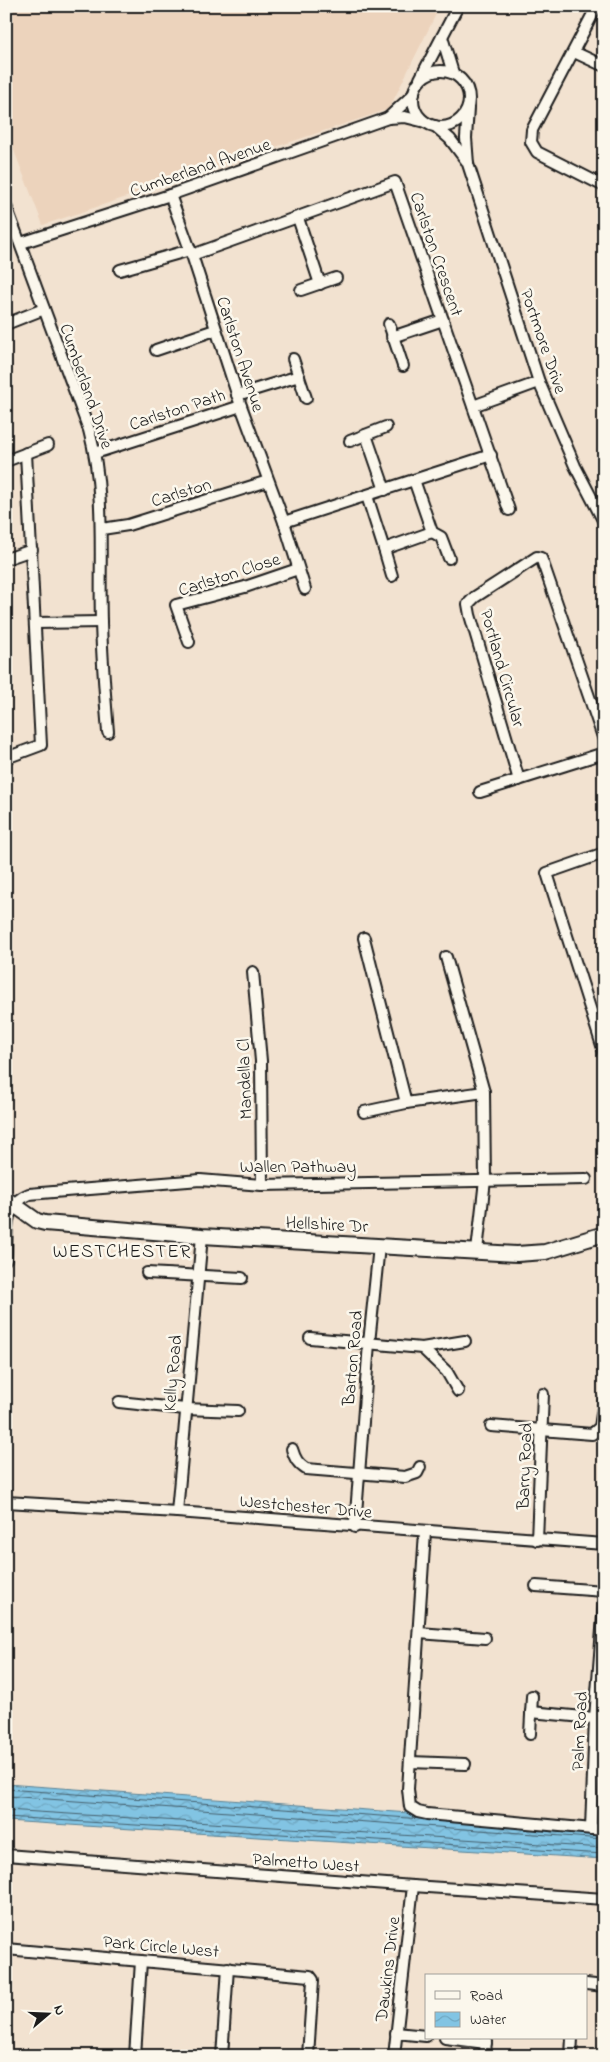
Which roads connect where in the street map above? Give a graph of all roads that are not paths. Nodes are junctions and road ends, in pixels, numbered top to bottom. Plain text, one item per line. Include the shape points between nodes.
1 (458, 6) edge
2 (597, 6) edge
3 (442, 37) junction
4 (574, 52) junction
5 (604, 66) edge
6 (453, 74) junction
7 (416, 89) junction
8 (468, 108) junction
9 (388, 118) junction
10 (430, 124) junction
11 (468, 164) junction
12 (604, 186) edge
13 (170, 195) junction
14 (6, 206) edge
15 (298, 218) junction
16 (21, 243) junction
17 (191, 252) junction
18 (120, 270) dead end
19 (336, 278) dead end
20 (320, 284) junction
21 (301, 290) dead end
22 (44, 309) junction
23 (443, 320) junction
24 (6, 324) edge
25 (389, 324) dead end
26 (215, 330) junction
27 (392, 337) junction
28 (156, 350) dead end
29 (293, 359) dead end
30 (403, 366) dead end
31 (299, 376) junction
32 (539, 382) junction
33 (238, 395) junction
34 (306, 398) dead end
35 (241, 406) junction
36 (473, 406) junction
37 (386, 427) dead end
38 (366, 435) junction
39 (350, 440) dead end
40 (48, 445) dead end
41 (95, 452) junction
42 (26, 453) junction
43 (491, 455) junction
44 (6, 461) edge
45 (414, 480) junction
46 (268, 481) junction
47 (385, 490) junction
48 (367, 496) junction
49 (509, 510) dead end
50 (284, 522) junction
51 (604, 522) edge
52 (102, 529) junction
53 (432, 532) junction
54 (384, 549) junction
55 (32, 550) junction
56 (449, 558) dead end
57 (6, 559) edge
58 (298, 568) junction
59 (392, 576) dead end
60 (305, 589) dead end
61 (101, 622) junction
62 (35, 623) junction
63 (189, 642) dead end
64 (108, 732) dead end
65 (604, 740) edge
66 (604, 753) edge
67 (6, 758) edge
68 (519, 780) junction
69 (480, 792) dead end
70 (604, 853) edge
71 (364, 938) dead end
72 (446, 957) dead end
73 (253, 972) dead end
74 (604, 1052) edge
75 (484, 1092) junction
76 (406, 1103) junction
77 (364, 1112) dead end
78 (586, 1179) dead end
79 (485, 1180) junction
80 (262, 1185) junction
81 (10, 1202) edge
82 (604, 1234) edge
83 (202, 1236) junction
84 (380, 1246) junction
85 (477, 1251) junction
86 (6, 1255) edge
87 (6, 1259) edge
88 (147, 1273) dead end
89 (197, 1274) junction
90 (242, 1278) dead end
91 (310, 1338) dead end
92 (464, 1341) dead end
93 (369, 1343) junction
94 (422, 1348) junction
95 (458, 1391) dead end
96 (543, 1394) dead end
97 (604, 1401) edge
98 (119, 1402) dead end
99 (185, 1409) junction
100 (238, 1411) dead end
101 (491, 1426) dead end
102 (543, 1430) junction
103 (292, 1450) dead end
104 (420, 1467) dead end
105 (360, 1474) junction
106 (6, 1502) edge
107 (177, 1512) junction
108 (355, 1527) junction
109 (424, 1532) junction
110 (537, 1540) junction
111 (604, 1544) edge
112 (536, 1586) dead end
113 (604, 1591) edge
114 (604, 1604) edge
115 (419, 1633) junction
116 (485, 1638) dead end
117 (532, 1696) dead end
118 (531, 1712) junction
119 (599, 1718) edge
120 (530, 1734) dead end
121 (410, 1762) junction
122 (465, 1764) dead end
123 (592, 1829) junction
124 (604, 1830) edge
125 (6, 1855) edge
126 (413, 1886) junction
127 (604, 1899) edge
128 (6, 1949) edge
129 (142, 1961) junction
130 (228, 1968) junction
131 (588, 1984) edge
132 (604, 1986) edge
133 (396, 2033) junction
134 (425, 2036) edge
135 (486, 2040) edge
136 (572, 2040) edge
137 (136, 2056) edge
138 (222, 2056) edge
139 (308, 2056) edge
140 (394, 2056) edge
141 (485, 2056) edge
142 (571, 2056) edge

1 - 3 street, Cumberland Avenue
2 - 4 street
3 - 6 street
3 - 7 street, Cumberland Avenue
4 - 5 street
4 - 12 street via 532,130 531,142 538,152
6 - 7 street via 433,72 424,77
6 - 8 street via 462,79 467,88
7 - 9 street, Cumberland Avenue
7 - 10 street via 414,105 418,114
8 - 10 street via 455,124 445,127
8 - 11 street, Portmore Drive
9 - 10 street, Cumberland Avenue via 404,117
9 - 13 street, Cumberland Avenue
10 - 11 street, Portmore Drive via 450,139
11 - 32 street, Portmore Drive
13 - 16 street, Cumberland Avenue
13 - 17 street, Carlston Avenue
14 - 16 street, Cumberland Drive
15 - 17 street, Carlston Crescent
15 - 20 street
15 - 23 street, Carlston Crescent via 395,182
16 - 22 street, Cumberland Drive
17 - 18 street, Carlston Crescent
17 - 26 street, Carlston Avenue
19 - 20 street
20 - 21 street
22 - 24 street
22 - 41 street, Cumberland Drive
23 - 27 street
23 - 36 street, Carlston Crescent
25 - 27 street
26 - 28 street
26 - 33 street, Carlston Avenue
27 - 30 street
29 - 31 street
31 - 33 street
31 - 34 street
32 - 36 street
32 - 51 street, Portmore Drive via 575,466
33 - 35 street, Carlston Avenue
35 - 41 street, Carlston Path
35 - 46 street, Carlston Avenue
36 - 43 street, Carlston Crescent
37 - 38 street
38 - 39 street
38 - 47 street
40 - 42 street
41 - 52 street, Cumberland Drive
42 - 44 street
42 - 55 street
43 - 45 street
43 - 49 street, Carlston Crescent
45 - 47 street
45 - 53 street
46 - 50 street, Carlston Avenue
46 - 52 street, Carlston via 128,525
47 - 48 street
48 - 50 street
48 - 54 street
50 - 58 street, Carlston Avenue
52 - 61 street, Cumberland Drive
53 - 54 street
53 - 56 street via 441,537
54 - 59 street
55 - 57 street
55 - 62 street
58 - 60 street, Carlston Avenue
58 - 63 street, Carlston Close via 245,587 176,605
61 - 62 street
61 - 64 street, Cumberland Drive
62 - 67 street via 41,745
65 - 68 street, Portland Circular via 544,563 537,557 468,604
66 - 68 street
68 - 69 street
70 - 74 street via 547,873
71 - 76 street
72 - 75 street
73 - 80 street, Mandella Cl via 261,1061
75 - 76 street
75 - 79 street
76 - 77 street
78 - 79 street, Wallen Pathway
79 - 80 street, Wallen Pathway
79 - 85 street
80 - 81 street, Wallen Pathway via 200,1180 29,1194
81 - 83 street, Hellshire Dr via 45,1223
81 - 86 street
82 - 85 street, Hellshire Dr via 545,1252
83 - 84 street, Hellshire Dr
83 - 89 street, Kelly Road
84 - 85 street, Hellshire Dr
84 - 93 street, Barton Road
86 - 87 street
88 - 89 street
89 - 90 street
89 - 99 street, Kelly Road
91 - 93 street
92 - 94 street
93 - 94 street
93 - 105 street, Barton Road
94 - 95 street via 447,1372
96 - 102 street, Barry Road
97 - 102 street via 600,1428 595,1432
98 - 99 street
99 - 100 street
99 - 107 street, Kelly Road
101 - 102 street
102 - 110 street, Barry Road
103 - 105 street via 306,1469
104 - 105 street via 412,1476
105 - 108 street, Barton Road
106 - 107 street, Westchester Drive
107 - 108 street, Westchester Drive
108 - 109 street, Westchester Drive
109 - 110 street, Westchester Drive
109 - 115 street
110 - 111 street, Westchester Drive
112 - 113 street
114 - 119 street, Palm Road
115 - 116 street
115 - 121 street
117 - 118 street
118 - 119 street
118 - 120 street
119 - 123 street, Palm Road
121 - 122 street
121 - 123 street via 408,1798 410,1807 418,1812
123 - 124 street
125 - 126 street, Palmetto West
126 - 127 street, Palmetto West
126 - 133 street, Dawkins Drive
128 - 129 street, Park Circle West
129 - 130 street, Park Circle West
129 - 137 street
130 - 138 street
130 - 139 street, Park Circle West via 312,1978
131 - 132 street
133 - 134 street
133 - 140 street, Dawkins Drive
135 - 141 street
136 - 142 street

